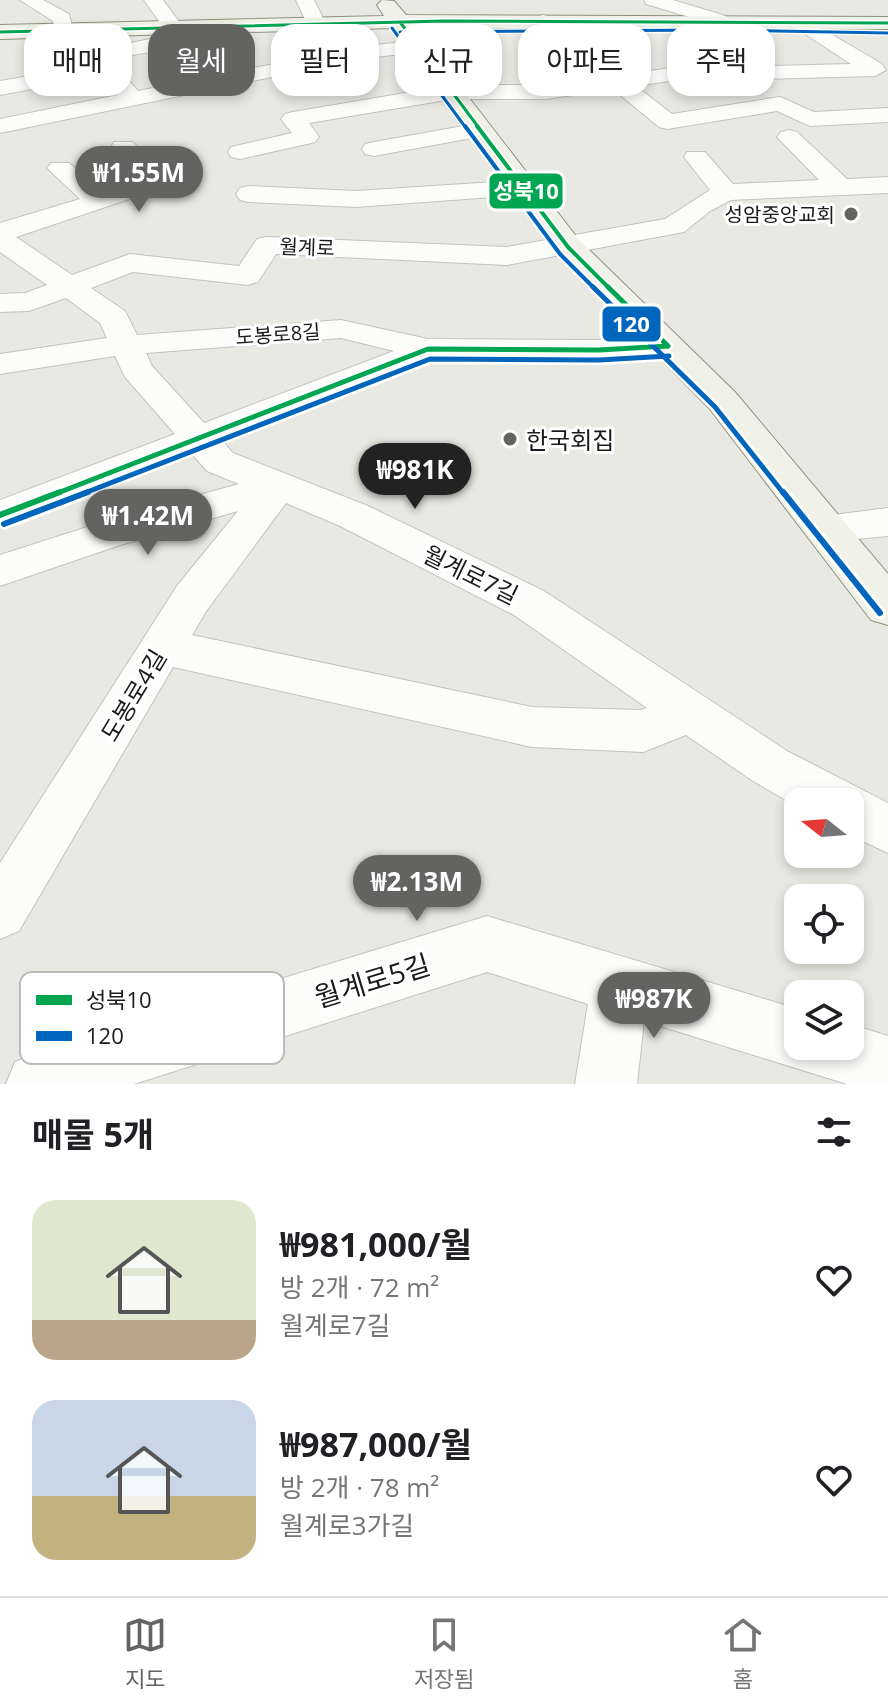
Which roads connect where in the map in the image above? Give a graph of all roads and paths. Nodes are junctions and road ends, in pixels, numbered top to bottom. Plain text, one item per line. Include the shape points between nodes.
1 (29, 0) edge
2 (153, 0) edge
3 (305, 0) edge
4 (653, 0) edge
5 (391, 11) edge
6 (719, 20) junction
7 (543, 21) junction
8 (795, 21) junction
9 (888, 23) edge
10 (62, 24) edge
11 (171, 24) edge
12 (316, 24) joint
13 (547, 24) edge
14 (24, 31) edge
15 (0, 32) edge
16 (395, 49) edge
17 (775, 74) edge
18 (882, 74) edge
19 (24, 84) edge
20 (0, 88) edge
21 (518, 94) edge
22 (131, 96) edge
23 (633, 96) edge
24 (726, 96) edge
25 (457, 98) junction
26 (133, 99) junction
27 (745, 110) junction
28 (888, 115) edge
29 (293, 119) junction
30 (361, 124) dead end
31 (257, 125) dead end
32 (0, 126) edge
33 (480, 130) junction
34 (789, 137) dead end
35 (836, 137) dead end
36 (888, 137) edge
37 (123, 147) dead end
38 (374, 149) dead end
39 (240, 152) dead end
40 (696, 157) dead end
41 (60, 168) dead end
42 (888, 185) edge
43 (841, 187) junction
44 (524, 188) junction
45 (726, 192) junction
46 (249, 194) dead end
47 (98, 201) junction
48 (0, 231) edge
49 (0, 239) edge
50 (568, 247) junction
51 (68, 288) junction
52 (0, 303) edge
53 (126, 345) junction
54 (668, 346) junction
55 (428, 349) junction
56 (0, 364) edge
57 (197, 440) junction
58 (279, 486) junction
59 (0, 515) edge
60 (888, 522) edge
61 (823, 528) junction
62 (0, 571) edge
63 (888, 607) edge
64 (162, 647) junction
65 (691, 711) junction
66 (810, 788) edge
67 (864, 816) edge
68 (888, 829) edge
69 (0, 912) edge
70 (620, 985) junction
71 (284, 1007) edge
72 (784, 1035) edge
73 (864, 1059) edge
74 (101, 1064) edge
75 (888, 1066) edge
76 (37, 1084) edge
77 (606, 1084) edge

1 - 10 street via 62,18
2 - 11 street
3 - 12 street
4 - 6 street
5 - 7 main road
5 - 12 main road
6 - 7 main road
6 - 8 main road
7 - 13 street
8 - 9 main road
8 - 18 street
14 - 15 main road
16 - 26 street
17 - 18 street
19 - 20 street
21 - 25 street
22 - 26 street
23 - 27 street via 667,122
24 - 27 street
25 - 29 street
25 - 30 street
25 - 33 main road
26 - 32 street
27 - 28 street via 780,104 810,119
29 - 31 street
29 - 39 street via 307,137
33 - 38 street
33 - 44 main road
34 - 43 street
35 - 36 street
37 - 47 street via 165,179
40 - 45 street
41 - 47 street
42 - 43 street
43 - 45 street
44 - 46 street via 356,199
44 - 50 main road
45 - 50 street via 674,226
47 - 48 street
49 - 51 street, 월계로7길
50 - 51 street, 월계로 via 507,256 267,245 248,276 130,263
50 - 54 main road
51 - 52 street via 29,302
51 - 53 street, 월계로7길 via 114,318
53 - 55 street, 도봉로8길 via 341,329
53 - 56 street, 도봉로8길
53 - 57 street, 월계로7길 via 137,370
54 - 55 street, 도봉로8길
54 - 61 main road via 722,400
55 - 57 street, 도봉로8길
57 - 58 street, 월계로7길 via 220,462
57 - 59 street, 도봉로8길
58 - 62 street
58 - 64 street, 도봉로4길 via 192,598
58 - 65 street, 월계로7길 via 354,516 529,603
60 - 61 street
61 - 63 main road
64 - 65 street via 532,727 643,731
64 - 69 street, 도봉로4길
65 - 66 street, 월계로7길
67 - 68 street
70 - 71 street, 월계로5길 via 487,944
70 - 72 street, 월계로5길
70 - 77 street
73 - 75 street
74 - 76 street, 월계로5길

